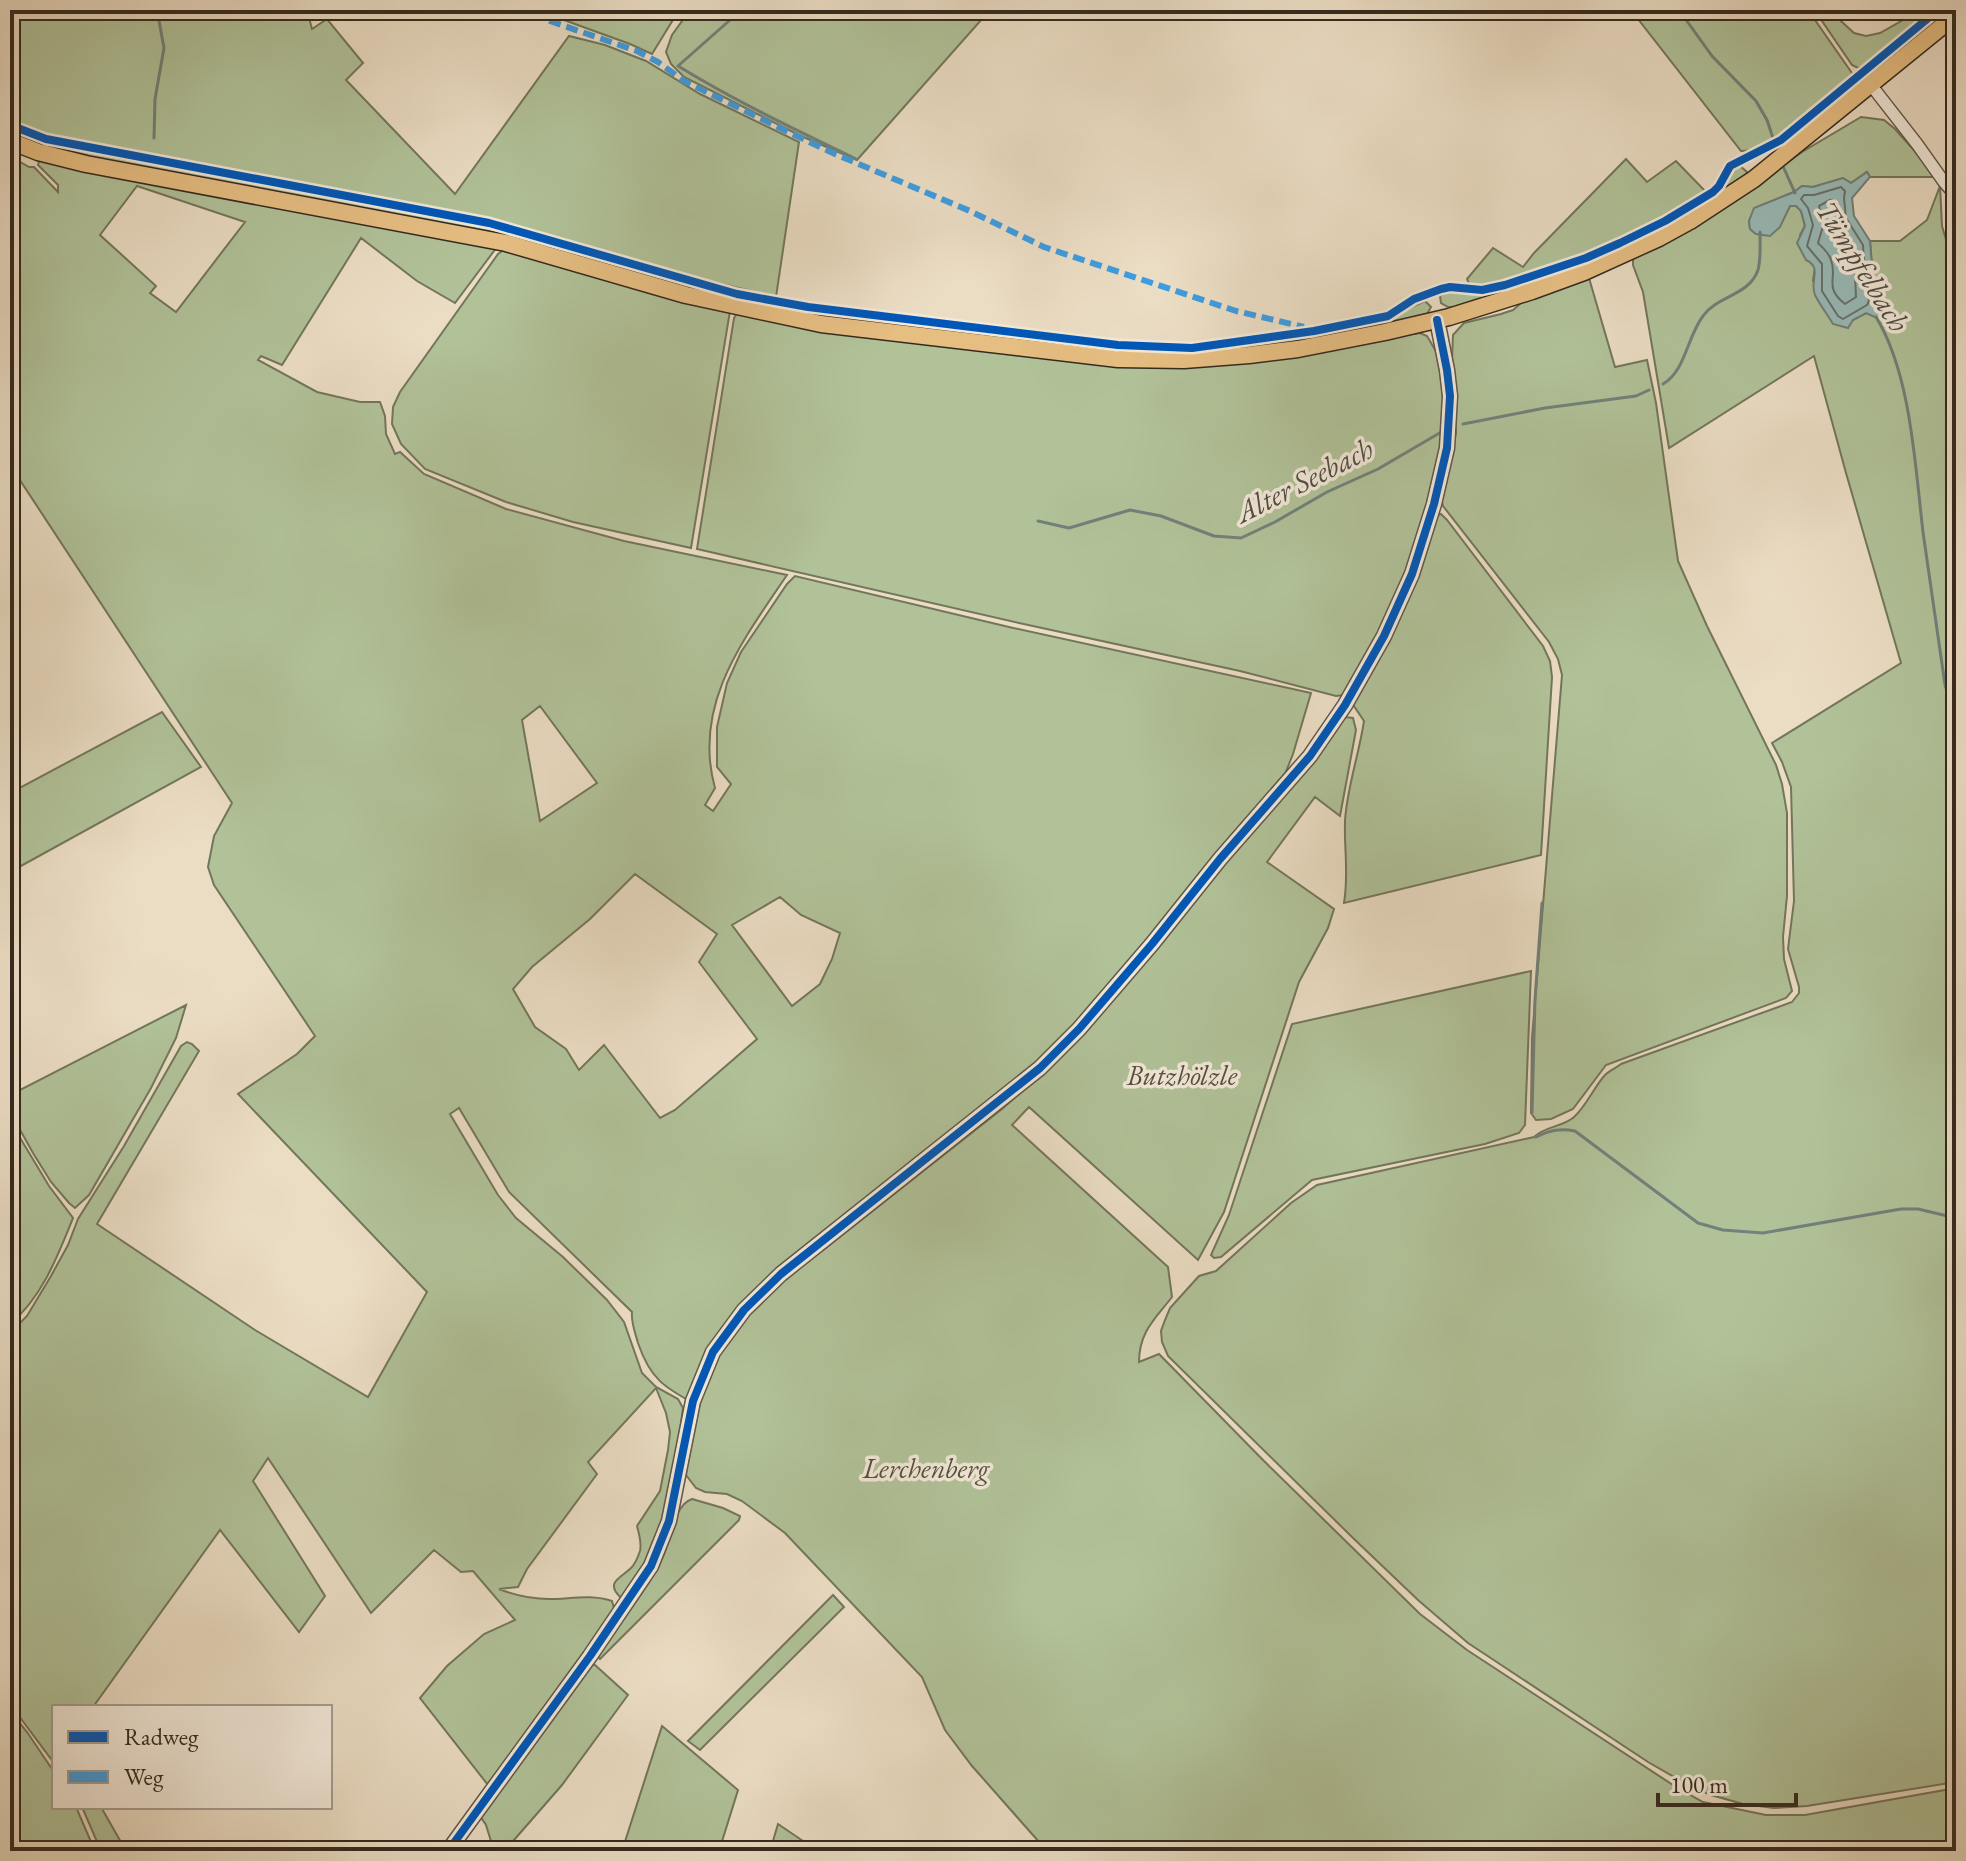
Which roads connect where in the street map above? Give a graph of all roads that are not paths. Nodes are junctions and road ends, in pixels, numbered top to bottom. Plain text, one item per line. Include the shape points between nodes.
1 (1956, 15) edge
2 (1871, 85) junction
3 (10, 141) edge
4 (1956, 196) edge
5 (1437, 320) junction
6 (448, 1851) edge

1 - 2 main road
2 - 4 street
2 - 5 main road via 1738,191 1690,221 1584,272
3 - 5 main road via 86,164 506,243 686,295 821,324 1118,359 1184,360 1298,349
5 - 6 street via 1450,410 1434,504 1412,574 1345,705 1310,756 1079,1029 1040,1068 781,1274 744,1310 713,1352 693,1401 669,1521 651,1566

